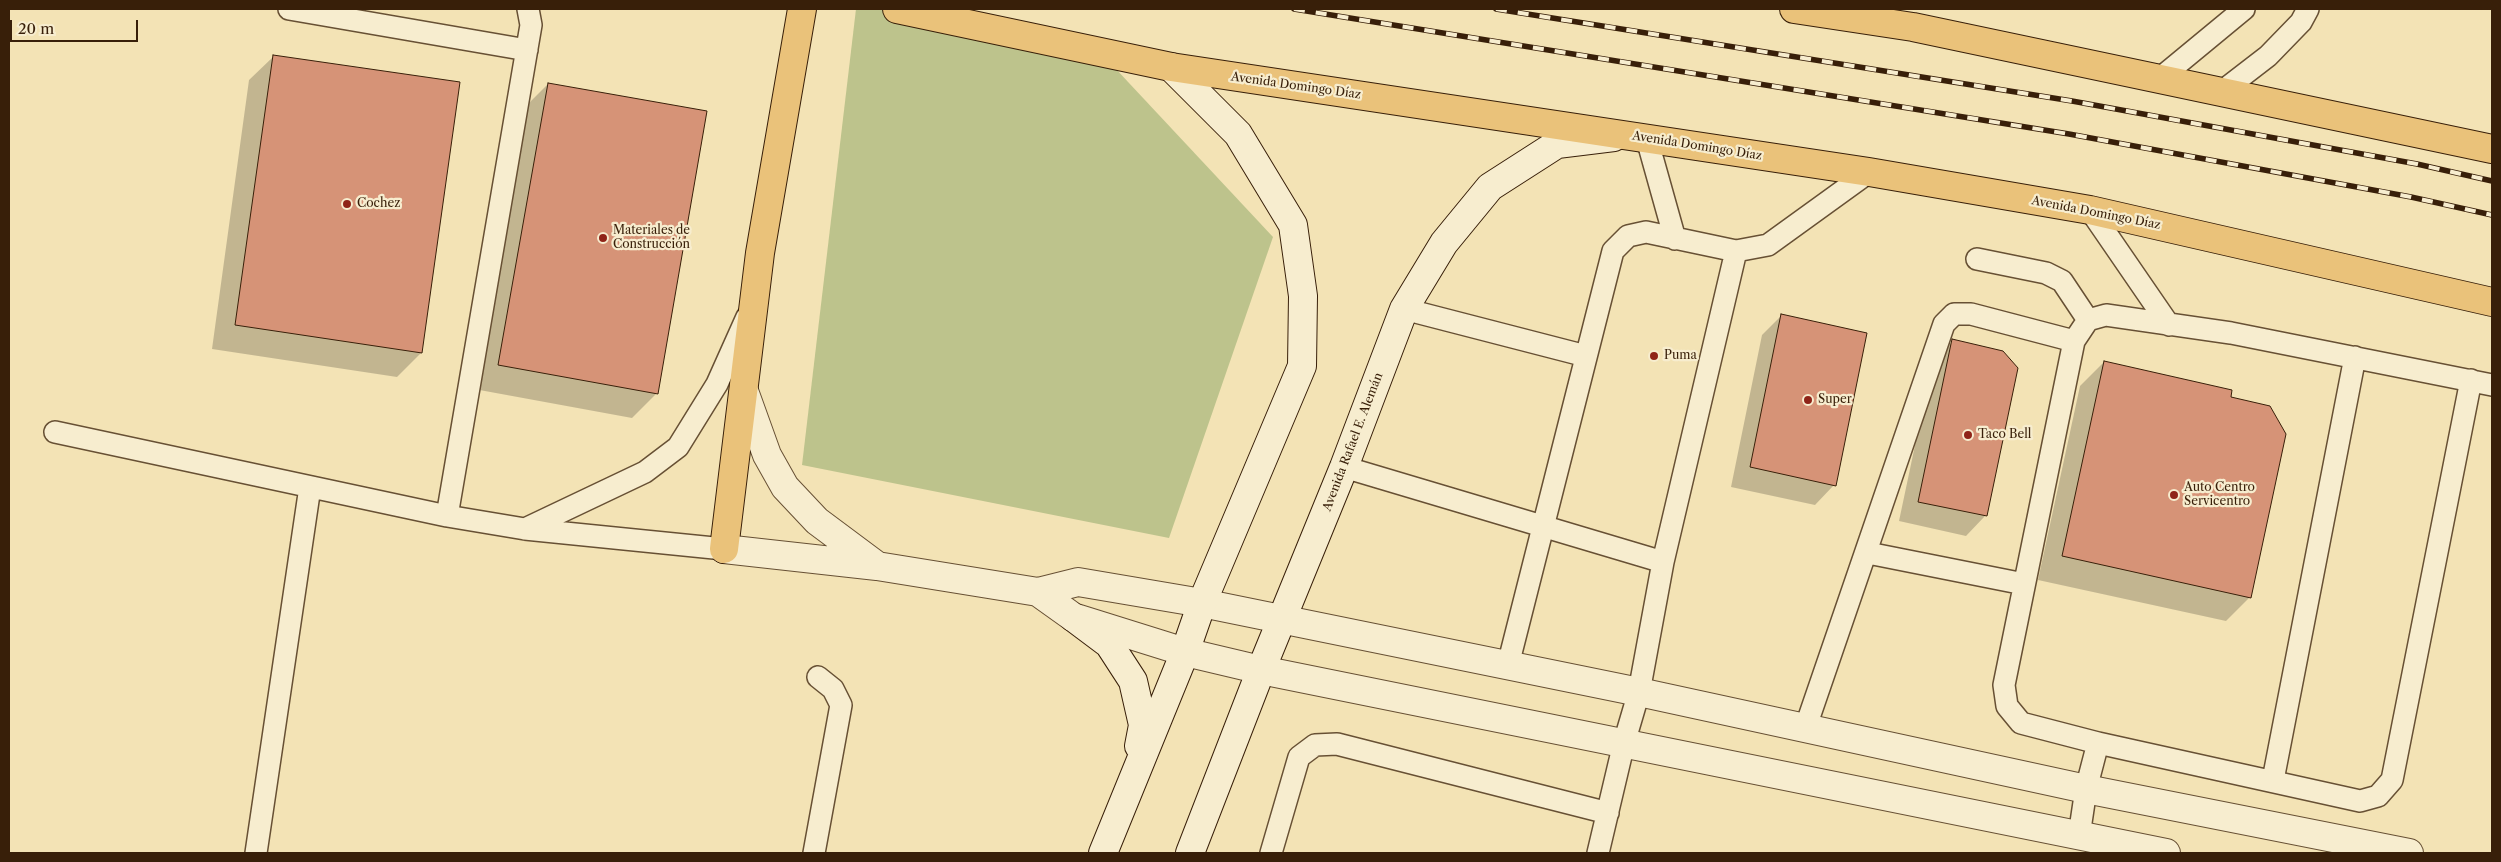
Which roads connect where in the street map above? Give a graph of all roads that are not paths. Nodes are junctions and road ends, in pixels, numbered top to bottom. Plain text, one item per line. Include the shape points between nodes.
1 (289, 9) edge
2 (802, 9) edge
3 (897, 9) edge
4 (1794, 9) edge
5 (1880, 9) edge
6 (2244, 9) edge
7 (2308, 9) edge
8 (533, 14) edge
9 (1913, 27) junction
10 (527, 50) junction
11 (1171, 67) junction
12 (2158, 80) junction
13 (2220, 94) junction
14 (1637, 137) junction
15 (2492, 149) edge
16 (1869, 172) junction
17 (2090, 210) junction
18 (1676, 239) junction
19 (1736, 251) junction
20 (1977, 259) dead end
21 (755, 299) junction
22 (2492, 302) edge
23 (1404, 309) junction
24 (2088, 320) junction
25 (2169, 325) junction
26 (2074, 341) junction
27 (1586, 356) junction
28 (2355, 358) junction
29 (2471, 380) junction
30 (2492, 384) edge
31 (744, 392) junction
32 (55, 432) dead end
33 (1344, 467) junction
34 (310, 487) junction
35 (447, 516) junction
36 (1543, 526) junction
37 (525, 529) junction
38 (724, 549) junction
39 (1868, 552) junction
40 (1663, 562) junction
41 (877, 566) junction
42 (2024, 584) junction
43 (1038, 592) junction
44 (1202, 602) junction
45 (1073, 617) junction
46 (1283, 618) junction
47 (1185, 652) junction
48 (1508, 666) junction
49 (1261, 670) junction
50 (818, 677) dead end
51 (1639, 692) junction
52 (1805, 730) junction
53 (1624, 743) junction
54 (2098, 743) junction
55 (1136, 770) junction
56 (2273, 780) junction
57 (2086, 789) junction
58 (1608, 813) junction
59 (2079, 836) junction
60 (256, 853) edge
61 (814, 853) edge
62 (1103, 853) edge
63 (1190, 853) edge
64 (1271, 853) edge
65 (1598, 853) edge
66 (2166, 853) edge
67 (2409, 853) edge

1 - 10 lane
2 - 21 main road
3 - 11 main road, Avenida Domingo Díaz
4 - 9 main road
5 - 9 lane
6 - 12 lane
7 - 13 lane via 2301,22 2268,56
8 - 10 lane
9 - 12 main road
10 - 35 lane
11 - 14 main road, Avenida Domingo Díaz
11 - 44 street via 1238,134 1293,225 1304,296 1302,366
12 - 13 main road
13 - 15 main road
14 - 16 main road, Avenida Domingo Díaz
14 - 18 lane
14 - 23 street, Avenida Rafael E. Alemán via 1557,144 1490,187 1444,243
16 - 17 main road, Avenida Domingo Díaz
16 - 19 lane via 1768,245
17 - 22 main road, Avenida Domingo Díaz
17 - 25 lane
18 - 19 lane
18 - 27 lane via 1646,232 1628,236 1612,251
19 - 40 lane
20 - 24 lane via 2046,273 2062,281
21 - 31 main road
21 - 37 lane via 717,384 678,447 645,472
23 - 27 lane
23 - 33 street, Avenida Rafael E. Alemán
24 - 25 lane via 2106,315
24 - 26 lane
25 - 28 lane via 2231,333
26 - 39 lane via 1971,314 1954,314 1944,324
26 - 42 lane
27 - 36 lane
28 - 29 lane
28 - 56 lane
29 - 30 lane
29 - 56 lane via 2392,780 2378,796 2360,801
31 - 38 main road
31 - 41 street via 767,455 785,487 817,522
32 - 34 lane
33 - 36 lane
33 - 46 street, Avenida Rafael E. Alemán
34 - 35 lane
34 - 60 lane
35 - 37 lane
36 - 40 lane
36 - 48 lane
37 - 38 lane
38 - 41 street
39 - 42 lane
39 - 52 lane
40 - 51 lane
41 - 43 street
42 - 54 lane via 2004,685 2007,706 2021,723
43 - 44 street via 1078,582
43 - 45 street
44 - 46 street
44 - 47 street
45 - 47 street
45 - 55 street via 1109,644 1134,681 1143,726
46 - 48 street
46 - 49 street, Avenida Rafael E. Alemán
47 - 49 street
47 - 55 street
48 - 51 street
49 - 53 street
49 - 63 street, Avenida Rafael E. Alemán
50 - 61 lane via 833,689 841,705
51 - 52 street
51 - 53 lane
52 - 57 street
53 - 58 lane
53 - 59 street
54 - 56 lane
54 - 57 lane
55 - 62 street
57 - 59 lane
57 - 67 street
58 - 64 lane via 1337,744 1314,745 1299,757
58 - 65 lane
59 - 66 street

